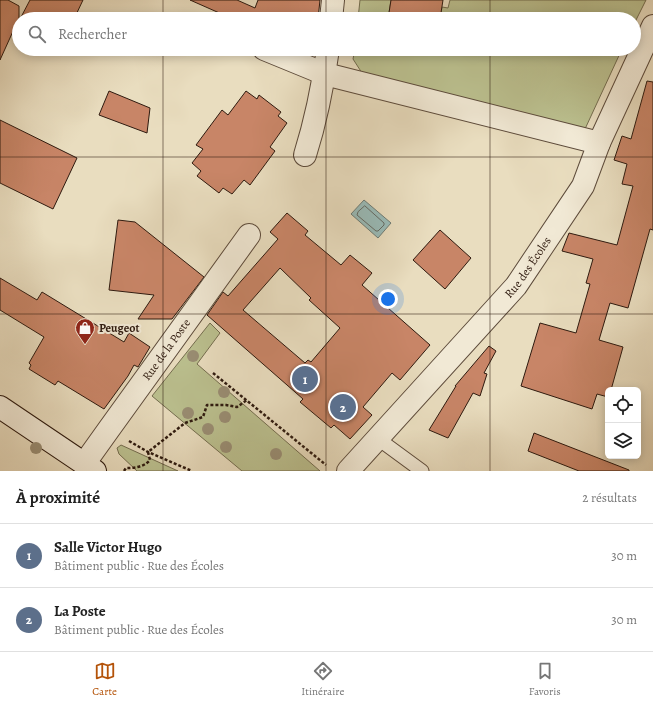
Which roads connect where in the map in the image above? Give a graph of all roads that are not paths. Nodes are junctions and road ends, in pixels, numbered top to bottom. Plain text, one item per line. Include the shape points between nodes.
1 (334, 0) edge
2 (332, 12) edge
3 (653, 26) edge
4 (641, 52) edge
5 (281, 56) edge
6 (327, 56) edge
7 (639, 56) edge
8 (325, 74) junction
9 (599, 142) junction
10 (306, 155) dead end
11 (249, 235) dead end
12 (0, 406) edge
13 (377, 438) junction
14 (90, 468) edge
15 (348, 471) edge
16 (422, 471) edge

1 - 2 street
3 - 4 street, Rue des Écoles
5 - 8 street
6 - 8 street
7 - 9 street, Rue des Écoles
8 - 9 street
8 - 10 street
9 - 13 street, Rue des Écoles via 583,186 516,286
11 - 14 street, Rue de la Poste
12 - 14 street
13 - 15 street, Rue des Écoles
13 - 16 lane

